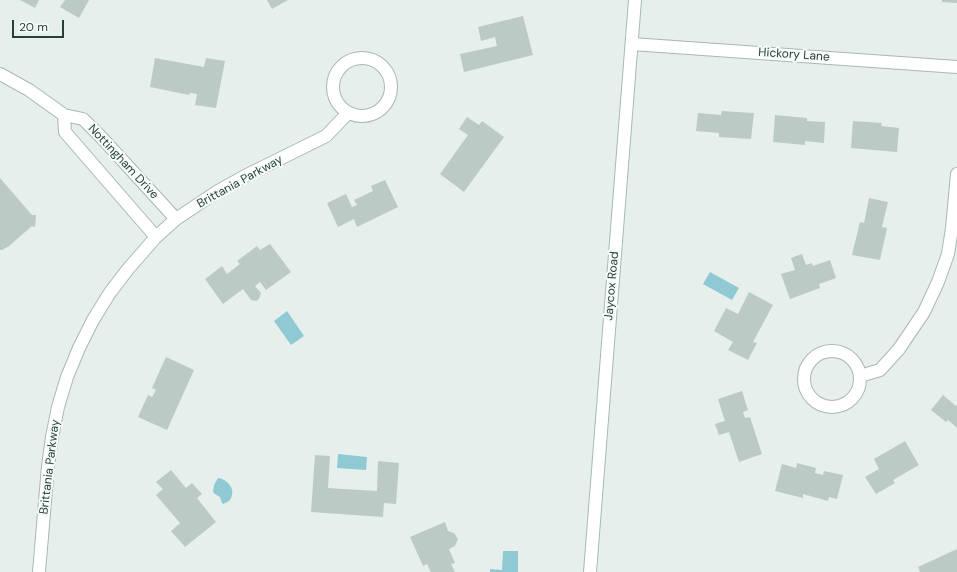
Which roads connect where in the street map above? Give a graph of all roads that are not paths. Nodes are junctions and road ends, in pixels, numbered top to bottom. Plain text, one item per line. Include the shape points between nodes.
1 (635, 0) edge
2 (632, 44) junction
3 (957, 67) edge
4 (0, 74) edge
5 (348, 113) junction
6 (64, 115) junction
7 (957, 174) edge
8 (176, 219) junction
9 (156, 237) junction
10 (860, 376) junction
11 (40, 572) edge
12 (590, 572) edge

1 - 2 street, Jaycox Road
2 - 3 street, Hickory Lane
2 - 12 street, Jaycox Road
4 - 6 street, Nottingham Drive via 29,90
5 - 5 street via 355,116 371,115 378,112 388,101 390,78 375,61 353,59 336,74 332,89 334,96 337,103
5 - 8 street, Brittania Parkway via 326,136 225,187
6 - 8 street, Nottingham Drive via 83,119
6 - 9 street, Nottingham Drive via 65,132
7 - 10 street via 948,254 924,312 899,349 880,370
8 - 9 street, Brittania Parkway
9 - 11 street, Brittania Parkway via 109,294 93,320 67,377 52,437
10 - 10 street via 849,356 830,351 819,354 810,362 804,384 814,401 836,407 853,398 859,388

